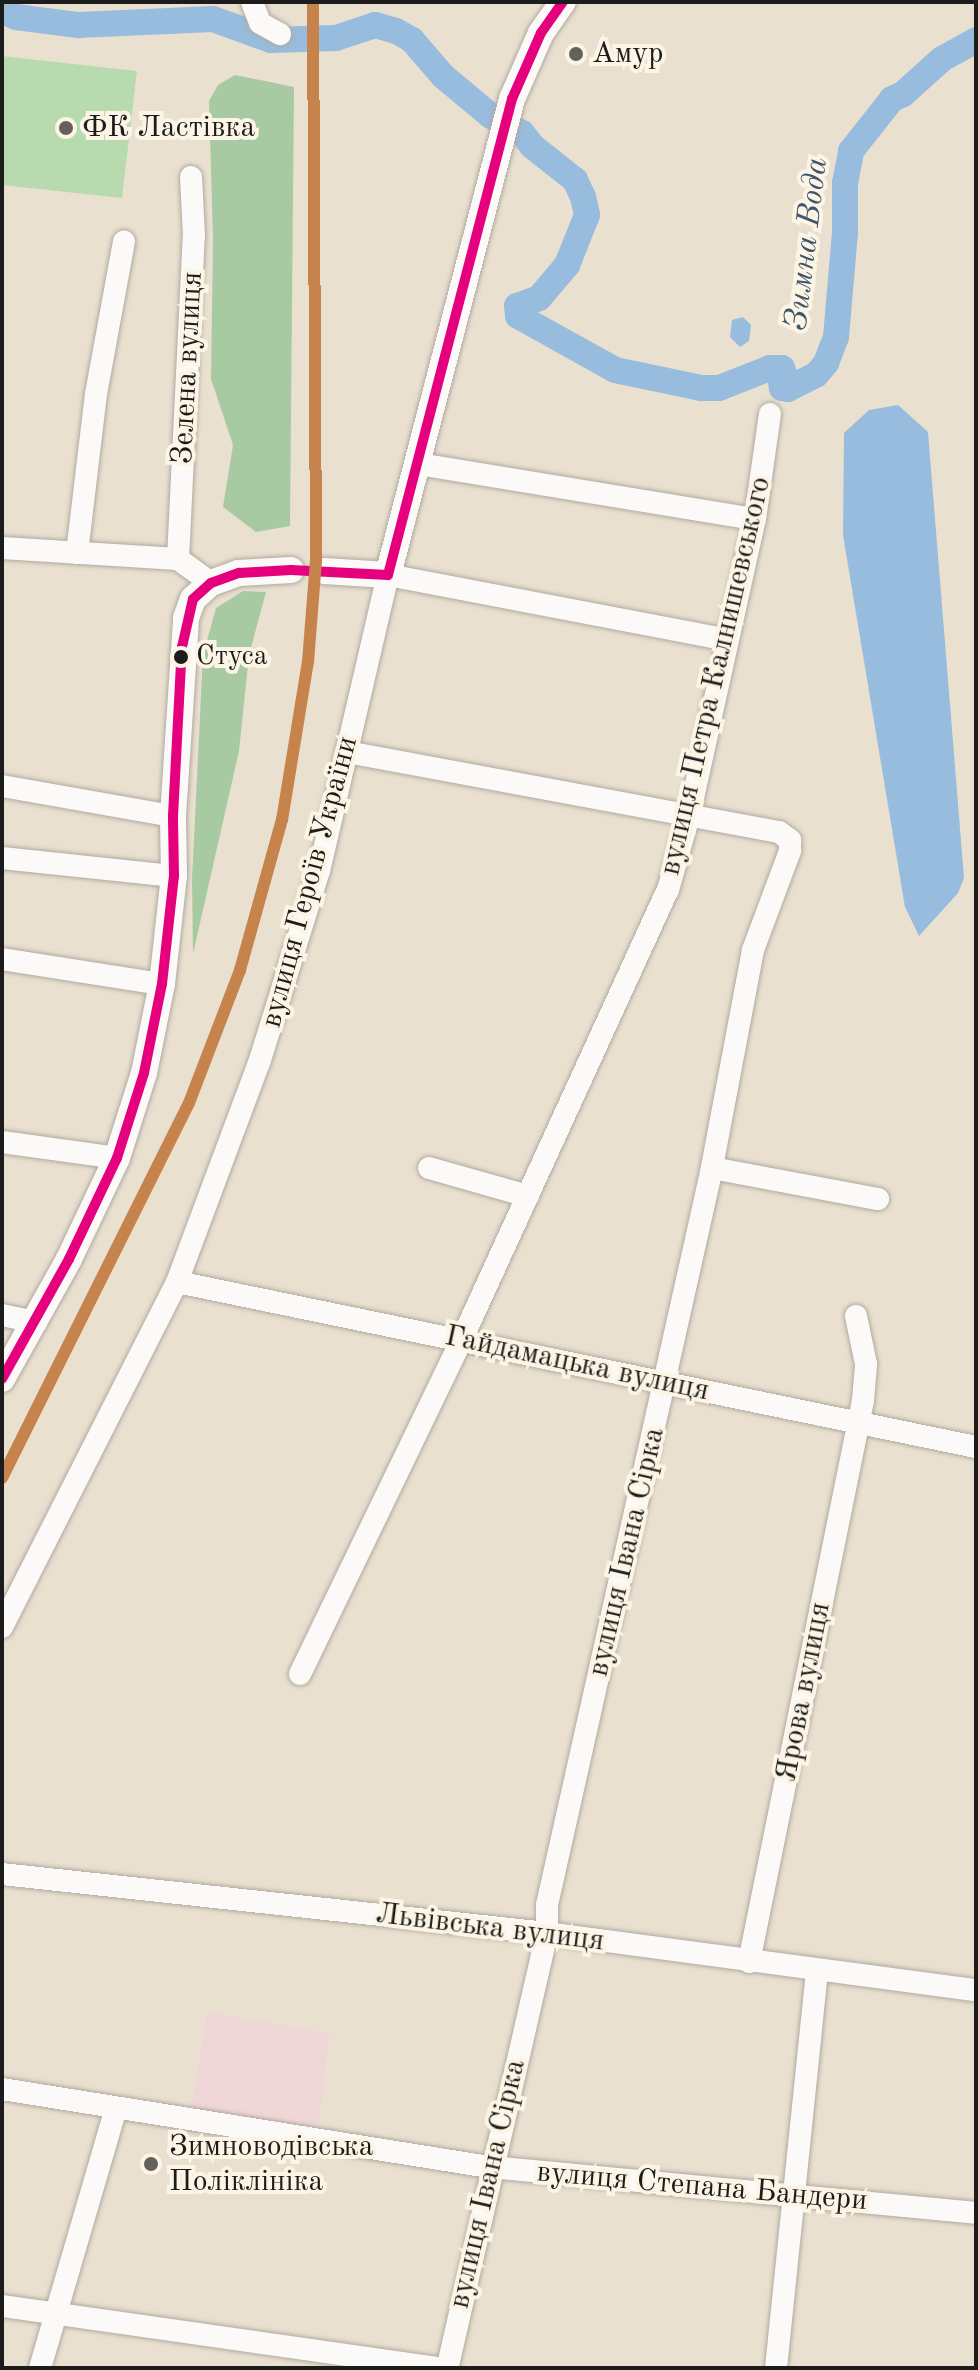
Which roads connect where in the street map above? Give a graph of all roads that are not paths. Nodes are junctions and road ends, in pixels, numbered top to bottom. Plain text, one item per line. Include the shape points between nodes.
1 (252, 2) edge
2 (563, 2) edge
3 (280, 34) dead end
4 (191, 177) dead end
5 (124, 242) dead end
6 (770, 414) dead end
7 (418, 464) junction
8 (755, 519) junction
9 (2, 548) edge
10 (77, 553) junction
11 (178, 559) junction
12 (291, 570) dead end
13 (324, 571) dead end
14 (388, 575) junction
15 (211, 583) junction
16 (728, 640) junction
17 (347, 752) junction
18 (2, 786) edge
19 (173, 816) junction
20 (689, 816) junction
21 (2, 858) edge
22 (174, 876) junction
23 (2, 959) edge
24 (162, 984) junction
25 (2, 1142) edge
26 (117, 1158) junction
27 (429, 1168) dead end
28 (712, 1168) junction
29 (528, 1196) junction
30 (878, 1199) dead end
31 (177, 1282) junction
32 (2, 1315) edge
33 (856, 1316) dead end
34 (36, 1322) junction
35 (462, 1339) junction
36 (2, 1379) edge
37 (665, 1382) junction
38 (859, 1423) junction
39 (976, 1447) edge
40 (2, 1627) edge
41 (300, 1674) dead end
42 (2, 1874) edge
43 (547, 1933) junction
44 (749, 1962) junction
45 (817, 1972) junction
46 (976, 1990) edge
47 (2, 2089) edge
48 (116, 2108) junction
49 (491, 2167) junction
50 (793, 2195) junction
51 (976, 2213) edge
52 (2, 2306) edge
53 (56, 2314) junction
54 (40, 2368) edge
55 (435, 2368) edge
56 (447, 2368) edge
57 (776, 2368) edge

1 - 3 street via 260,23
2 - 7 main road, вулиця Героїв України via 541,33 512,99
4 - 11 street, Зелена вулиця via 194,236
5 - 10 street via 96,394
6 - 8 street, вулиця Петра Калнишевського
7 - 8 street
7 - 14 main road, вулиця Героїв України
8 - 16 street, вулиця Петра Калнишевського
9 - 10 street
10 - 11 street
11 - 15 street
12 - 15 main road via 239,573
13 - 14 main road
14 - 16 street
14 - 17 street, вулиця Героїв України
15 - 19 main road via 193,599 186,618
16 - 20 street, вулиця Петра Калнишевського
17 - 20 street
17 - 31 street, вулиця Героїв України via 319,871 260,1060
18 - 19 street
19 - 22 main road
20 - 28 street, вулиця Івана Сірка via 779,832 790,840 753,950
20 - 29 street, вулиця Петра Калнишевського via 668,890
21 - 22 street
22 - 24 main road
23 - 24 street
24 - 26 main road via 144,1073
25 - 26 street
26 - 34 main road
27 - 29 street
28 - 30 street
28 - 37 street, вулиця Івана Сірка
29 - 35 street, вулиця Петра Калнишевського
31 - 35 street, Гайдамацька вулиця
31 - 40 street, вулиця Героїв України
32 - 34 street
33 - 38 street, Ярова вулиця via 866,1364
34 - 36 main road
35 - 37 street, Гайдамацька вулиця
35 - 41 street, вулиця Петра Калнишевського
37 - 38 street, Гайдамацька вулиця
37 - 43 street, вулиця Івана Сірка via 547,1905
38 - 39 street, Гайдамацька вулиця
38 - 44 street, Ярова вулиця
42 - 43 street, Львівська вулиця
43 - 44 street, Львівська вулиця
43 - 49 street, вулиця Івана Сірка
44 - 45 street, Львівська вулиця
45 - 46 street, Львівська вулиця
45 - 50 street
47 - 48 street, вулиця Степана Бандери
48 - 49 street, вулиця Степана Бандери
48 - 53 street
49 - 50 street, вулиця Степана Бандери
49 - 56 street, вулиця Івана Сірка
50 - 51 street, вулиця Степана Бандери
50 - 57 street
52 - 53 street
53 - 54 street
53 - 55 street

